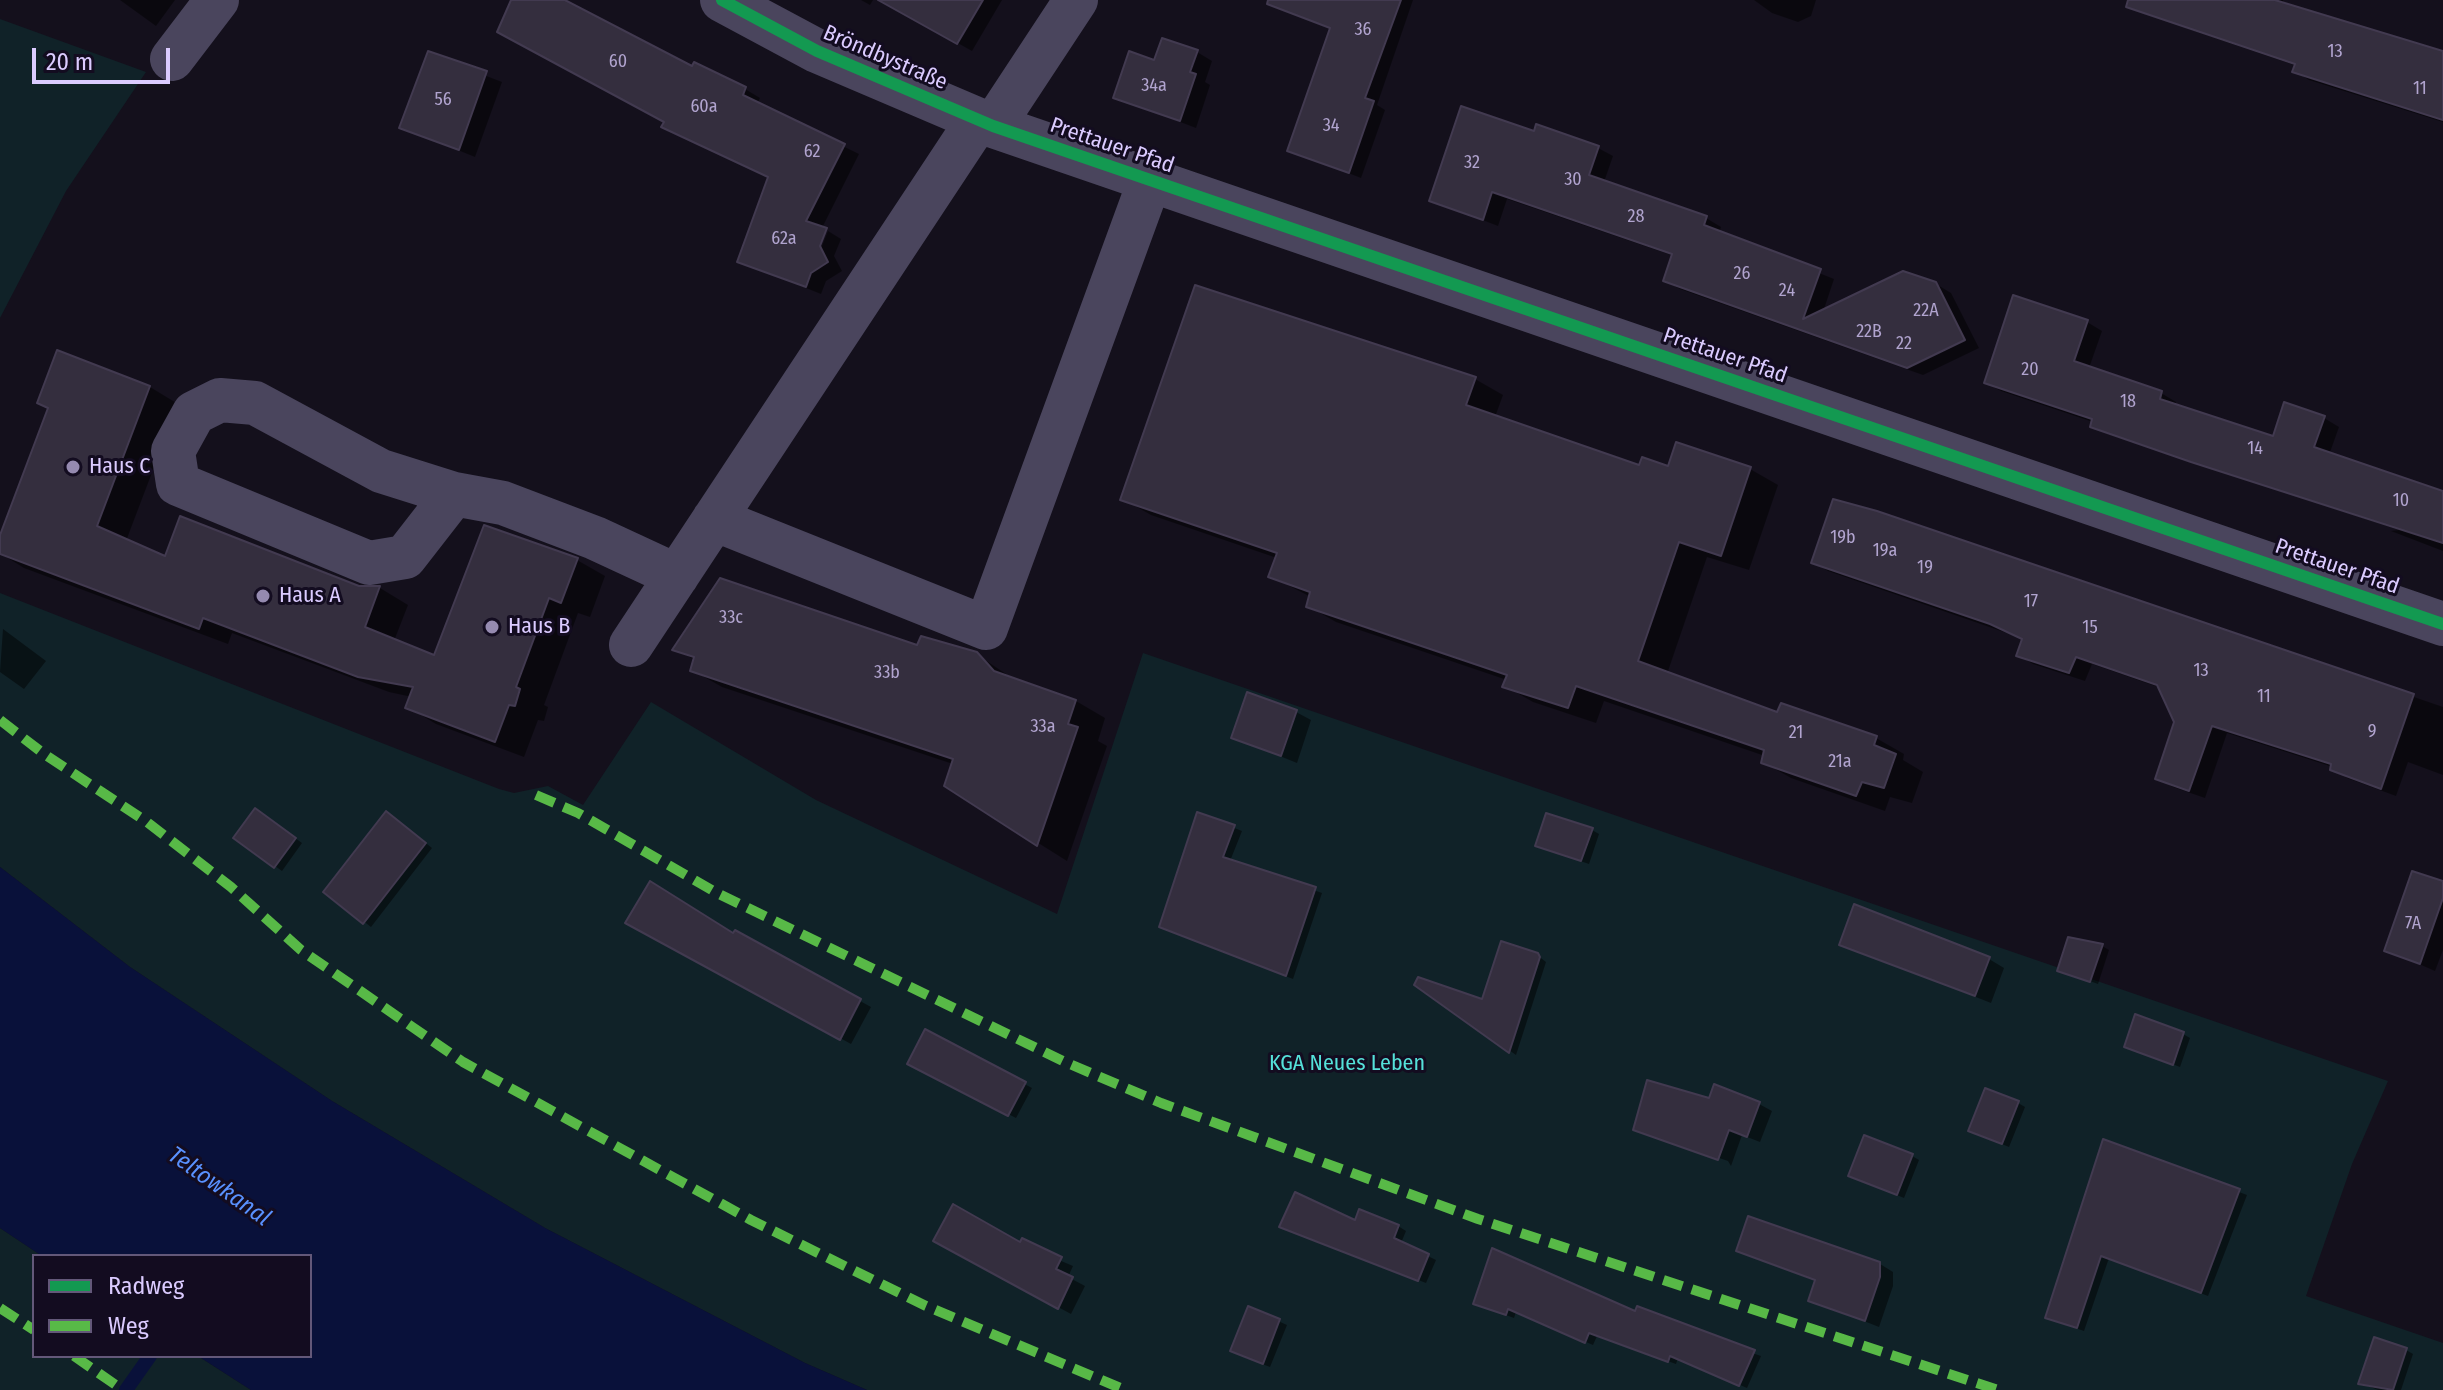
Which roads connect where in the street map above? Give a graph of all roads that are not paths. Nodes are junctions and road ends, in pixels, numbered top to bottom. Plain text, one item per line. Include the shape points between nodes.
1 (217, 0) edge
2 (722, 0) edge
3 (1076, 0) edge
4 (172, 59) dead end
5 (985, 123) junction
6 (1150, 180) junction
7 (454, 494) junction
8 (714, 519) junction
9 (677, 576) junction
10 (2443, 624) edge
11 (631, 645) dead end

1 - 4 street
2 - 5 street, Bröndbystraße via 817,51
3 - 5 street
5 - 6 street, Prettauer Pfad
5 - 8 street
6 - 8 street via 986,628
6 - 10 street, Prettauer Pfad
7 - 7 street via 405,557 369,563 178,484 173,451 194,413 220,400 255,403 381,471
7 - 9 street via 503,503
8 - 9 street
9 - 11 street

